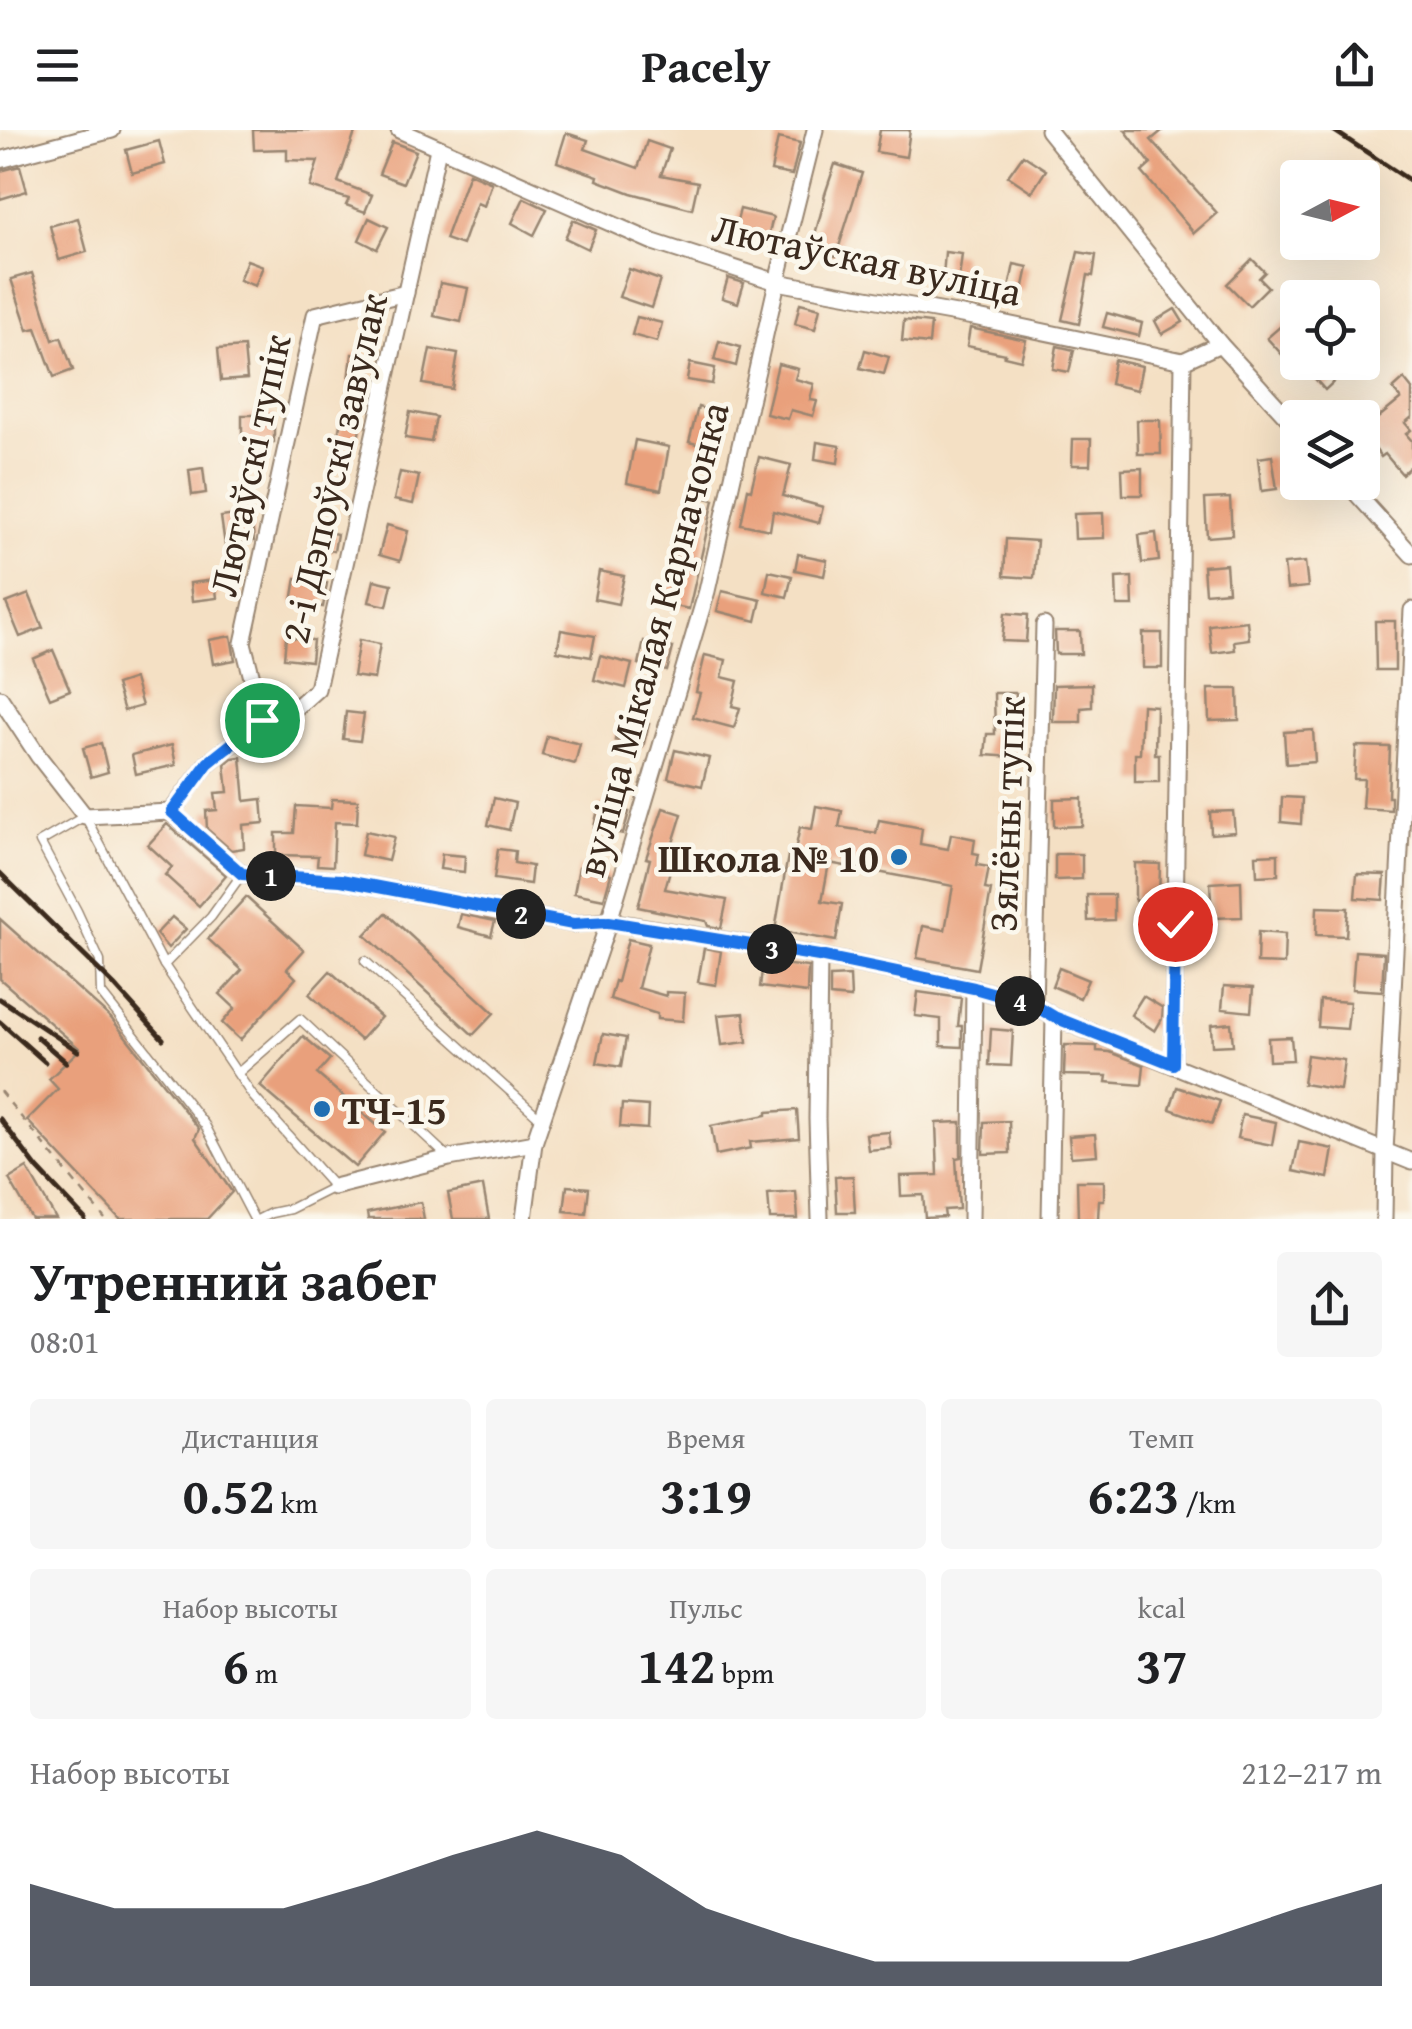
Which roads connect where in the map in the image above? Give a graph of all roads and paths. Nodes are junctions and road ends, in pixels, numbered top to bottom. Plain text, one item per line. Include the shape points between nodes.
1 (112, 130) edge
2 (399, 130) edge
3 (815, 130) edge
4 (1048, 130) edge
5 (438, 148) junction
6 (0, 160) edge
7 (776, 282) junction
8 (406, 293) junction
9 (1220, 344) junction
10 (1184, 361) junction
11 (1280, 409) edge
12 (1362, 500) edge
13 (1412, 555) edge
14 (1412, 610) edge
15 (1044, 625) dead end
16 (0, 698) edge
17 (262, 720) junction
18 (172, 812) junction
19 (85, 816) junction
20 (242, 874) junction
21 (1405, 896) edge
22 (609, 922) junction
23 (819, 956) junction
24 (365, 961) dead end
25 (164, 965) junction
26 (974, 988) junction
27 (1034, 1005) junction
28 (1054, 1017) junction
29 (1173, 1064) junction
30 (238, 1073) junction
31 (0, 1091) edge
32 (542, 1119) junction
33 (534, 1143) junction
34 (1385, 1152) junction
35 (450, 1158) junction
36 (1412, 1162) edge
37 (334, 1188) junction
38 (105, 1219) edge
39 (256, 1219) edge
40 (524, 1219) edge
41 (820, 1219) edge
42 (970, 1219) edge
43 (1050, 1219) edge
44 (1384, 1219) edge

1 - 6 street
2 - 5 street, Лютаўская вуліца
3 - 7 street, вуліца Мікалая Карначонка
4 - 9 street
5 - 7 street, Лютаўская вуліца via 654,242
5 - 8 street, 2-і Дэпоўскі завулак
7 - 10 street, Лютаўская вуліца
7 - 22 street, вуліца Мікалая Карначонка via 707,592
8 - 17 street, 2-і Дэпоўскі завулак via 316,689 298,706
8 - 17 street, Лютаўскі тупік via 315,314 243,643
9 - 10 street
9 - 11 street
10 - 29 street
12 - 13 street
14 - 21 street
15 - 27 street, Зялёны тупік
16 - 19 street
17 - 18 street, 2-і Дэпоўскі завулак via 208,763
18 - 19 street
18 - 20 street
19 - 25 lane
19 - 39 lane via 40,842 100,961 101,993 205,1125
20 - 22 street via 341,880 573,924
20 - 25 lane
21 - 34 street
22 - 23 street
22 - 32 street, вуліца Мікалая Карначонка
23 - 26 street
23 - 41 street
24 - 32 lane
25 - 30 lane
26 - 27 street
26 - 42 street
27 - 28 street
28 - 29 street
28 - 43 street
29 - 34 street
30 - 35 lane via 300,1019
30 - 37 lane
31 - 38 path
32 - 33 street, вуліца Мікалая Карначонка
33 - 35 street
33 - 40 street, вуліца Мікалая Карначонка
34 - 36 street
34 - 44 street
35 - 37 street
37 - 39 lane

